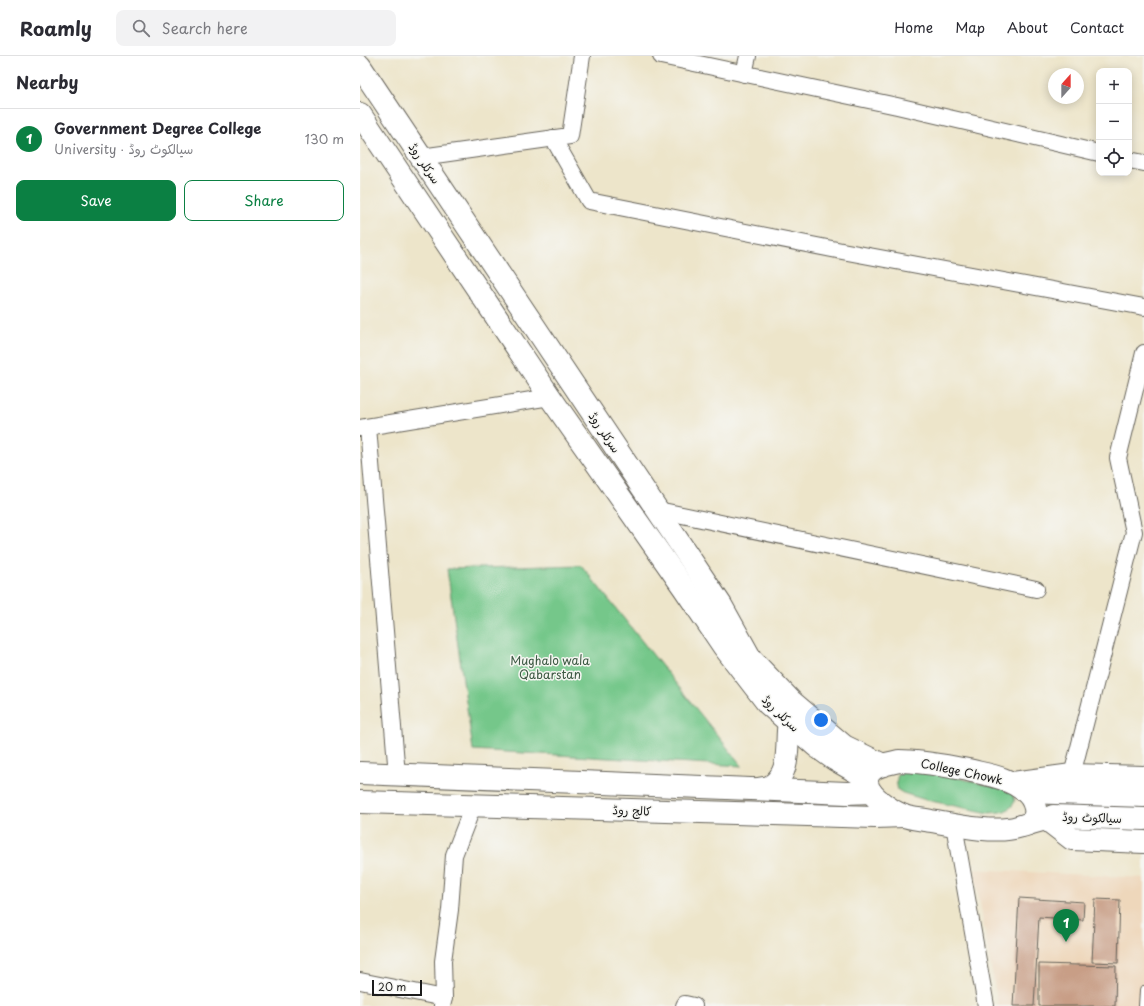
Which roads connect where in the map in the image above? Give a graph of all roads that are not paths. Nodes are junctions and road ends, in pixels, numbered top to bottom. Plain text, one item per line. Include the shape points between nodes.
1 (582, 56) edge
2 (661, 56) edge
3 (748, 56) edge
4 (360, 66) edge
5 (744, 74) junction
6 (360, 114) edge
7 (553, 138) junction
8 (1096, 152) edge
9 (421, 157) junction
10 (1132, 161) edge
11 (1144, 164) edge
12 (1144, 307) edge
13 (1144, 353) edge
14 (550, 398) junction
15 (364, 427) edge
16 (658, 510) junction
17 (1036, 589) dead end
18 (789, 722) junction
19 (360, 773) edge
20 (397, 775) junction
21 (1072, 775) junction
22 (1144, 777) edge
23 (874, 778) junction
24 (708, 787) junction
25 (1019, 787) junction
26 (759, 789) junction
27 (1144, 796) edge
28 (360, 802) edge
29 (473, 806) junction
30 (704, 812) junction
31 (904, 816) junction
32 (1046, 819) junction
33 (1144, 819) edge
34 (954, 824) junction
35 (1017, 828) junction
36 (1144, 842) edge
37 (360, 981) edge
38 (1144, 990) edge
39 (443, 1002) edge
40 (684, 1006) edge
41 (694, 1006) edge
42 (986, 1006) edge
43 (1143, 1006) edge

1 - 7 street via 570,136
2 - 5 street
3 - 5 street
4 - 9 main road, سرکلر روڈ
5 - 8 street
6 - 14 main road, سرکلر روڈ
7 - 9 street
7 - 12 street via 589,200
9 - 16 main road, سرکلر روڈ
10 - 11 street
13 - 21 street via 1118,458 1134,532
14 - 15 street
14 - 18 main road, سرکلر روڈ via 724,647 768,704
15 - 20 street
16 - 17 street
16 - 23 main road, سرکلر روڈ via 721,605 751,659 792,702 844,746
18 - 23 main road, سرکلر روڈ via 834,759
18 - 26 main road via 783,770 770,787
19 - 20 main road
20 - 24 main road
21 - 22 main road
21 - 25 main road
23 - 25 main road, College Chowk via 899,761 912,761 996,776
23 - 26 main road via 847,793
23 - 31 main road via 880,802
24 - 26 main road
24 - 30 street
25 - 27 main road, سیالکوٹ روڈ
25 - 35 main road via 1034,803 1035,816 1030,823
28 - 29 main road, کالج روڈ
29 - 30 main road, کالج روڈ
29 - 39 street via 454,855 443,961
30 - 31 main road, کالج روڈ
31 - 34 main road
32 - 33 main road, سیالکوٹ روڈ via 1053,816
32 - 35 main road, سیالکوٹ روڈ
32 - 36 main road via 1072,840
34 - 35 main road via 989,829
34 - 42 street
37 - 39 street
38 - 43 lane
40 - 41 street

